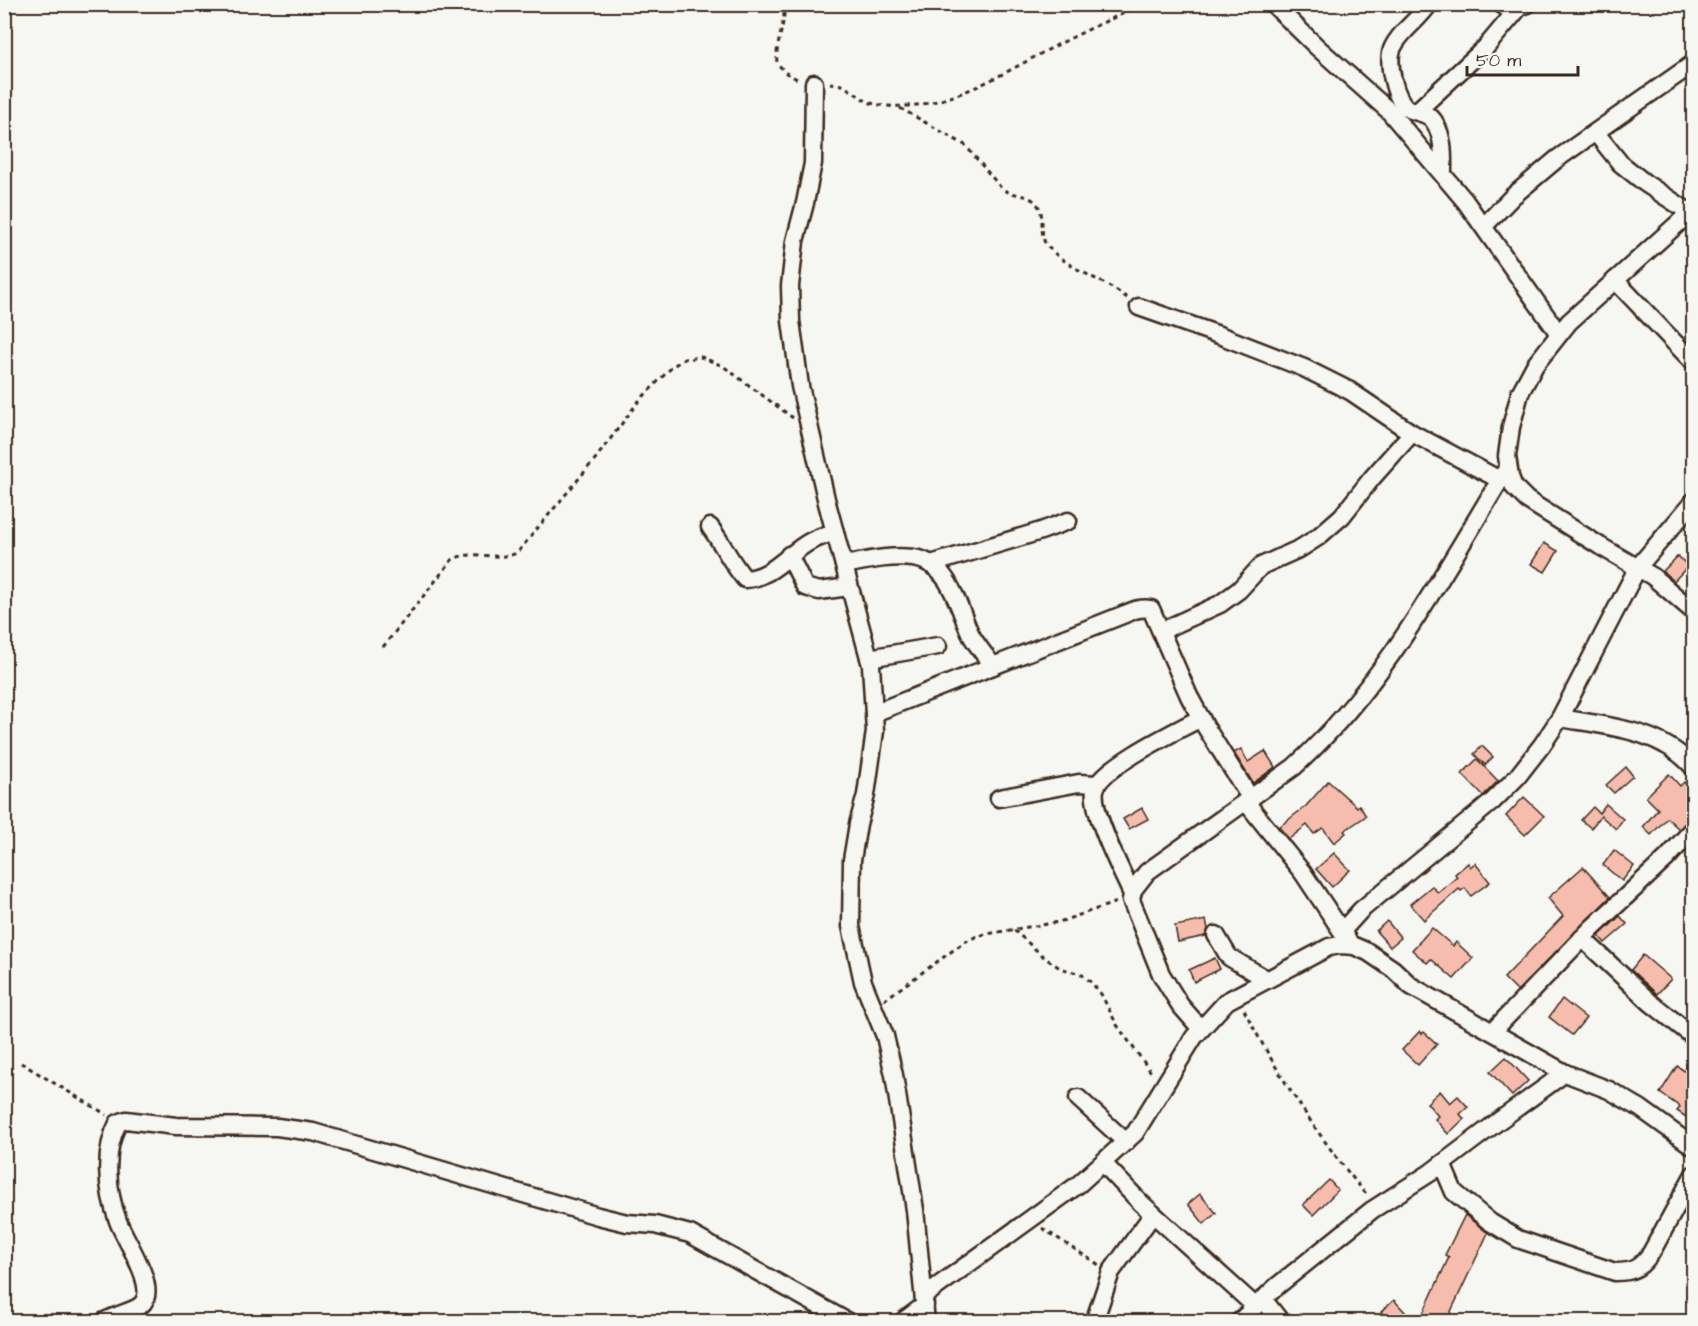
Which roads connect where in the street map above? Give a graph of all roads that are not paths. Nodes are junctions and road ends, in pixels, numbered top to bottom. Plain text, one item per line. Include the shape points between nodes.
1 (1274, 4) edge
2 (1429, 4) edge
3 (1515, 6) edge
4 (1694, 63) edge
5 (814, 82) road end
6 (1417, 111) junction
7 (1596, 133) junction
8 (1443, 173) junction
9 (1691, 211) edge
10 (1484, 226) junction
11 (1615, 280) junction
12 (1139, 307) road end
13 (1558, 334) junction
14 (1694, 363) edge
15 (1412, 433) junction
16 (1504, 474) junction
17 (1694, 501) edge
18 (1068, 521) dead end
19 (710, 527) dead end
20 (835, 532) junction
21 (789, 555) junction
22 (931, 564) junction
23 (844, 566) junction
24 (1638, 567) junction
25 (849, 587) junction
26 (1694, 612) edge
27 (1161, 631) junction
28 (938, 646) dead end
29 (869, 658) junction
30 (993, 666) junction
31 (874, 713) junction
32 (1201, 718) junction
33 (1560, 718) junction
34 (1694, 768) edge
35 (1097, 784) junction
36 (999, 798) dead end
37 (1249, 801) junction
38 (1694, 828) edge
39 (1131, 897) junction
40 (1216, 935) dead end
41 (1346, 938) junction
42 (1582, 938) junction
43 (1266, 980) junction
44 (1201, 1029) junction
45 (1492, 1031) junction
46 (1694, 1037) edge
47 (1565, 1073) junction
48 (1078, 1098) dead end
49 (1126, 1142) junction
50 (1693, 1146) edge
51 (1103, 1163) junction
52 (1442, 1164) junction
53 (1694, 1174) edge
54 (1153, 1214) junction
55 (1259, 1303) junction
56 (925, 1308) edge
57 (103, 1322) edge
58 (848, 1322) edge
59 (902, 1322) edge
60 (1094, 1322) edge
61 (1239, 1322) edge
62 (1281, 1322) edge

1 - 8 street via 1389,111
2 - 6 street via 1397,39 1389,60 1402,103
3 - 6 street via 1486,47
4 - 7 street
5 - 20 street via 813,163 795,241 791,321 800,386
6 - 8 street via 1436,124 1443,149
7 - 9 street via 1620,163
7 - 10 street via 1548,166
8 - 10 street
9 - 11 street
10 - 13 street
11 - 13 street
11 - 14 street
12 - 15 street via 1304,368 1350,391
13 - 16 street via 1520,393
15 - 16 street
15 - 27 street via 1342,516 1318,537 1261,566 1220,604
16 - 24 street via 1527,500
16 - 37 street via 1384,667 1349,712 1294,767
17 - 24 street
18 - 22 street
19 - 21 street via 745,579 770,572
20 - 21 street via 812,540
20 - 23 street
21 - 25 street via 805,587 819,591
22 - 23 street via 896,557
22 - 30 street via 955,595 972,637
23 - 25 street
24 - 26 street
24 - 33 street
25 - 29 street
27 - 30 street via 1150,609 1140,608
27 - 32 street
28 - 29 street
29 - 31 street
30 - 31 street
31 - 56 street via 870,772 852,860 851,926 863,982 885,1036 902,1123
32 - 35 street via 1129,757
32 - 37 street
33 - 34 street via 1612,727 1659,741 1674,748
33 - 41 street via 1517,777 1361,910
35 - 36 street via 1078,783
35 - 39 street via 1095,802
37 - 39 street via 1147,872 1138,880
37 - 41 street
38 - 42 street
39 - 44 street via 1161,974
40 - 43 street via 1229,957
41 - 43 street
41 - 45 street via 1421,992
42 - 45 street
42 - 46 street via 1651,1003
43 - 44 street via 1227,1001
44 - 49 street
45 - 47 street
47 - 50 street via 1609,1090
47 - 52 street
48 - 49 street
49 - 51 street
51 - 54 street
51 - 56 street
52 - 53 street via 1454,1192 1490,1222 1518,1239 1615,1272 1630,1272 1644,1263
52 - 55 street via 1332,1241
54 - 55 street
54 - 60 street via 1111,1272
55 - 61 street
55 - 62 street
56 - 59 street
57 - 58 street via 142,1305 146,1297 146,1284 118,1222 108,1184 111,1136 118,1123 126,1120 313,1132 598,1216 690,1234

